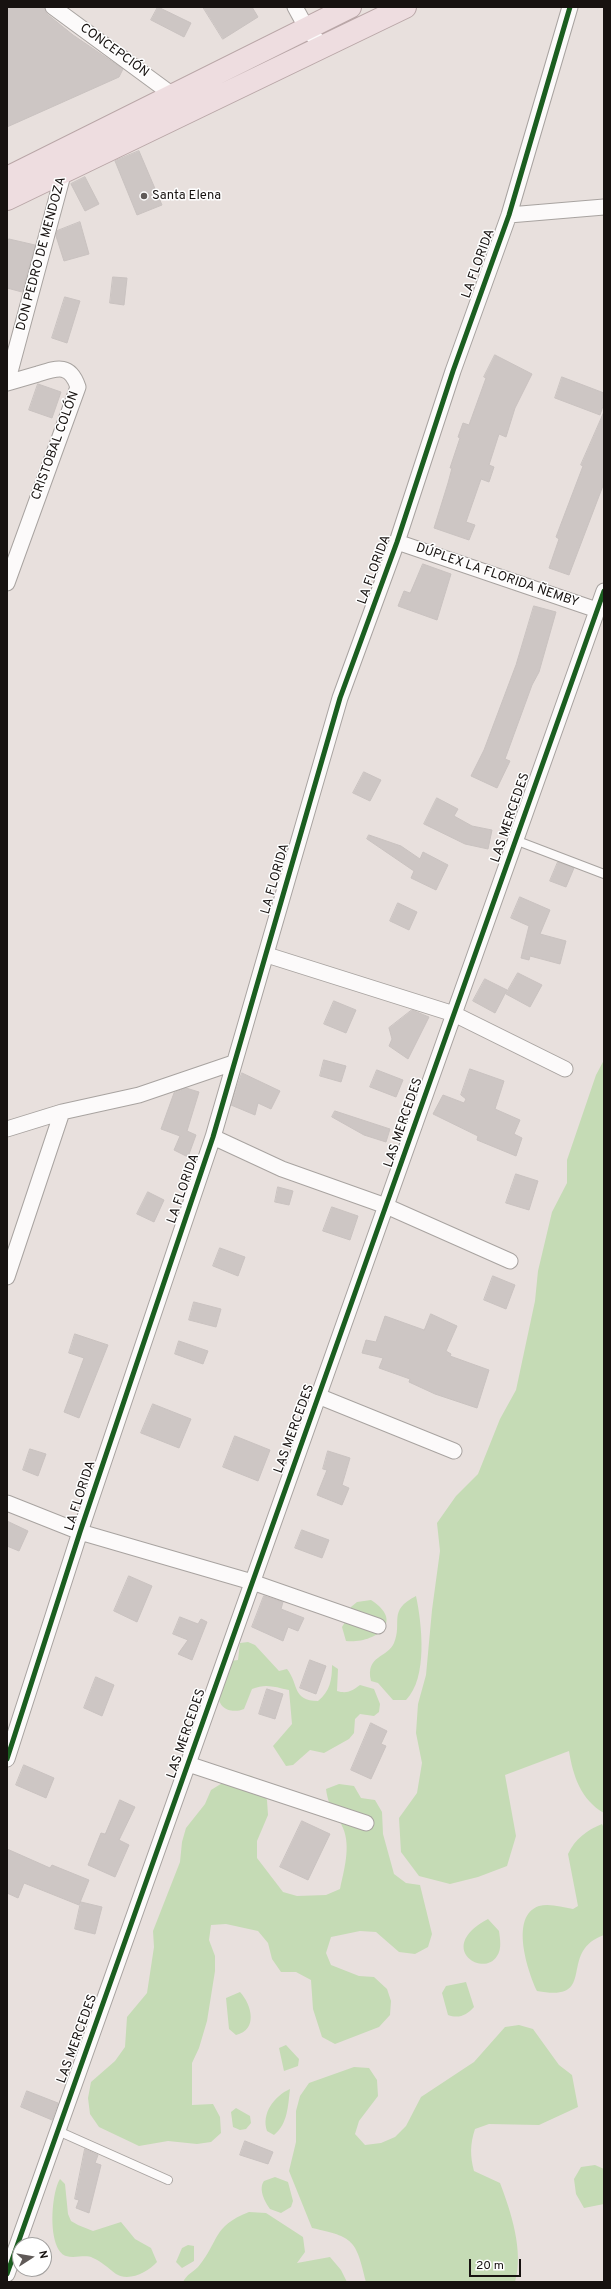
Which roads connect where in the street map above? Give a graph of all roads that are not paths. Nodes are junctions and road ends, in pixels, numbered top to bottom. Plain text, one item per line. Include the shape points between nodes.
1 (53, 7) edge
2 (295, 7) edge
3 (350, 7) edge
4 (405, 7) edge
5 (570, 7) edge
6 (307, 29) junction
7 (324, 48) junction
8 (174, 96) junction
9 (64, 171) junction
10 (7, 178) edge
11 (7, 199) edge
12 (604, 207) edge
13 (509, 214) junction
14 (7, 383) edge
15 (396, 542) junction
16 (7, 583) edge
17 (604, 591) edge
18 (597, 610) junction
19 (516, 840) junction
20 (604, 874) edge
21 (266, 954) junction
22 (454, 1014) junction
23 (233, 1063) junction
24 (565, 1069) dead end
25 (62, 1112) junction
26 (7, 1129) edge
27 (213, 1137) junction
28 (386, 1206) junction
29 (510, 1261) dead end
30 (7, 1277) edge
31 (318, 1396) junction
32 (454, 1451) dead end
33 (7, 1503) edge
34 (80, 1532) junction
35 (252, 1582) junction
36 (378, 1626) dead end
37 (7, 1759) edge
38 (188, 1764) junction
39 (366, 1823) dead end
40 (58, 2131) junction
41 (168, 2180) dead end
42 (7, 2274) edge

1 - 8 street, CONCEPCIÓN
2 - 6 street
3 - 6 highway
4 - 7 highway
5 - 13 street, LA FLORIDA
6 - 7 street
6 - 8 highway
7 - 9 highway
8 - 10 highway
9 - 11 highway
9 - 14 street, DON PEDRO DE MENDOZA
12 - 13 street
13 - 15 street, LA FLORIDA via 452,371
14 - 16 street, CRISTOBAL COLÓN via 56,368 68,371 74,376 78,386
15 - 18 street, DÚPLEX LA FLORIDA ÑEMBY
15 - 21 street, LA FLORIDA via 340,698
17 - 18 street, LAS MERCEDES
18 - 19 street, LAS MERCEDES
19 - 20 lane
19 - 22 street, LAS MERCEDES
21 - 22 street
21 - 23 street, LA FLORIDA
22 - 24 street
22 - 28 street, LAS MERCEDES
23 - 25 street via 139,1095
23 - 27 street, LA FLORIDA
25 - 26 street
25 - 30 street
27 - 28 street via 282,1169
27 - 34 street, LA FLORIDA
28 - 29 street
28 - 31 street, LAS MERCEDES
31 - 32 street
31 - 35 street, LAS MERCEDES
33 - 34 street
34 - 35 street
34 - 37 street, LA FLORIDA
35 - 36 street
35 - 38 street, LAS MERCEDES
38 - 39 street
38 - 40 street, LAS MERCEDES
40 - 41 lane
40 - 42 street, LAS MERCEDES

